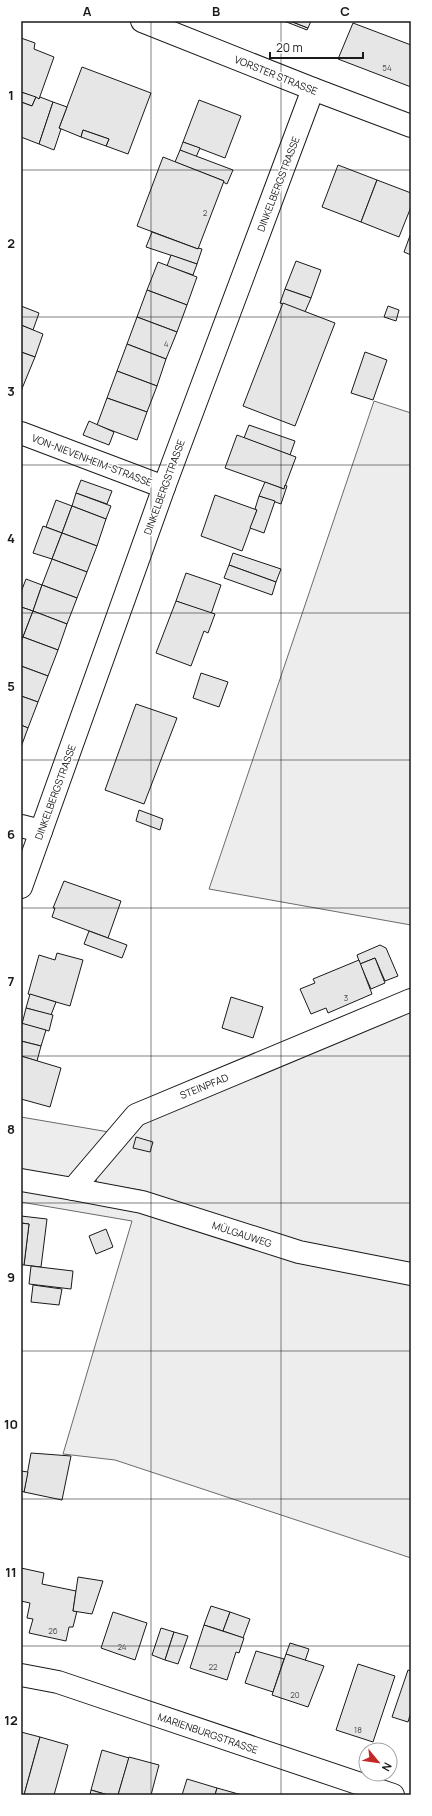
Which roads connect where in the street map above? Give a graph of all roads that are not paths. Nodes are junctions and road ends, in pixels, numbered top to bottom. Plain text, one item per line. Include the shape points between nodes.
1 (142, 21) edge
2 (313, 89) junction
3 (411, 126) edge
4 (21, 433) edge
5 (164, 486) junction
6 (31, 829) edge
7 (21, 887) edge
8 (411, 1000) edge
9 (21, 1180) edge
10 (73, 1188) junction
11 (411, 1274) edge
12 (21, 1675) edge
13 (393, 1795) edge

1 - 2 street, VORSTER STRASSE
2 - 3 street, VORSTER STRASSE
2 - 5 street, DINKELBERGSTRASSE
4 - 5 street, VON-NIEVENHEIM-STRASSE
5 - 6 street, DINKELBERGSTRASSE
6 - 7 street, DINKELBERGSTRASSE
8 - 10 street, STEINPFAD via 136,1115
9 - 10 street
10 - 11 street, MÜLGAUWEG via 142,1202 299,1252
12 - 13 street, MARIENBURGSTRASSE via 58,1682

